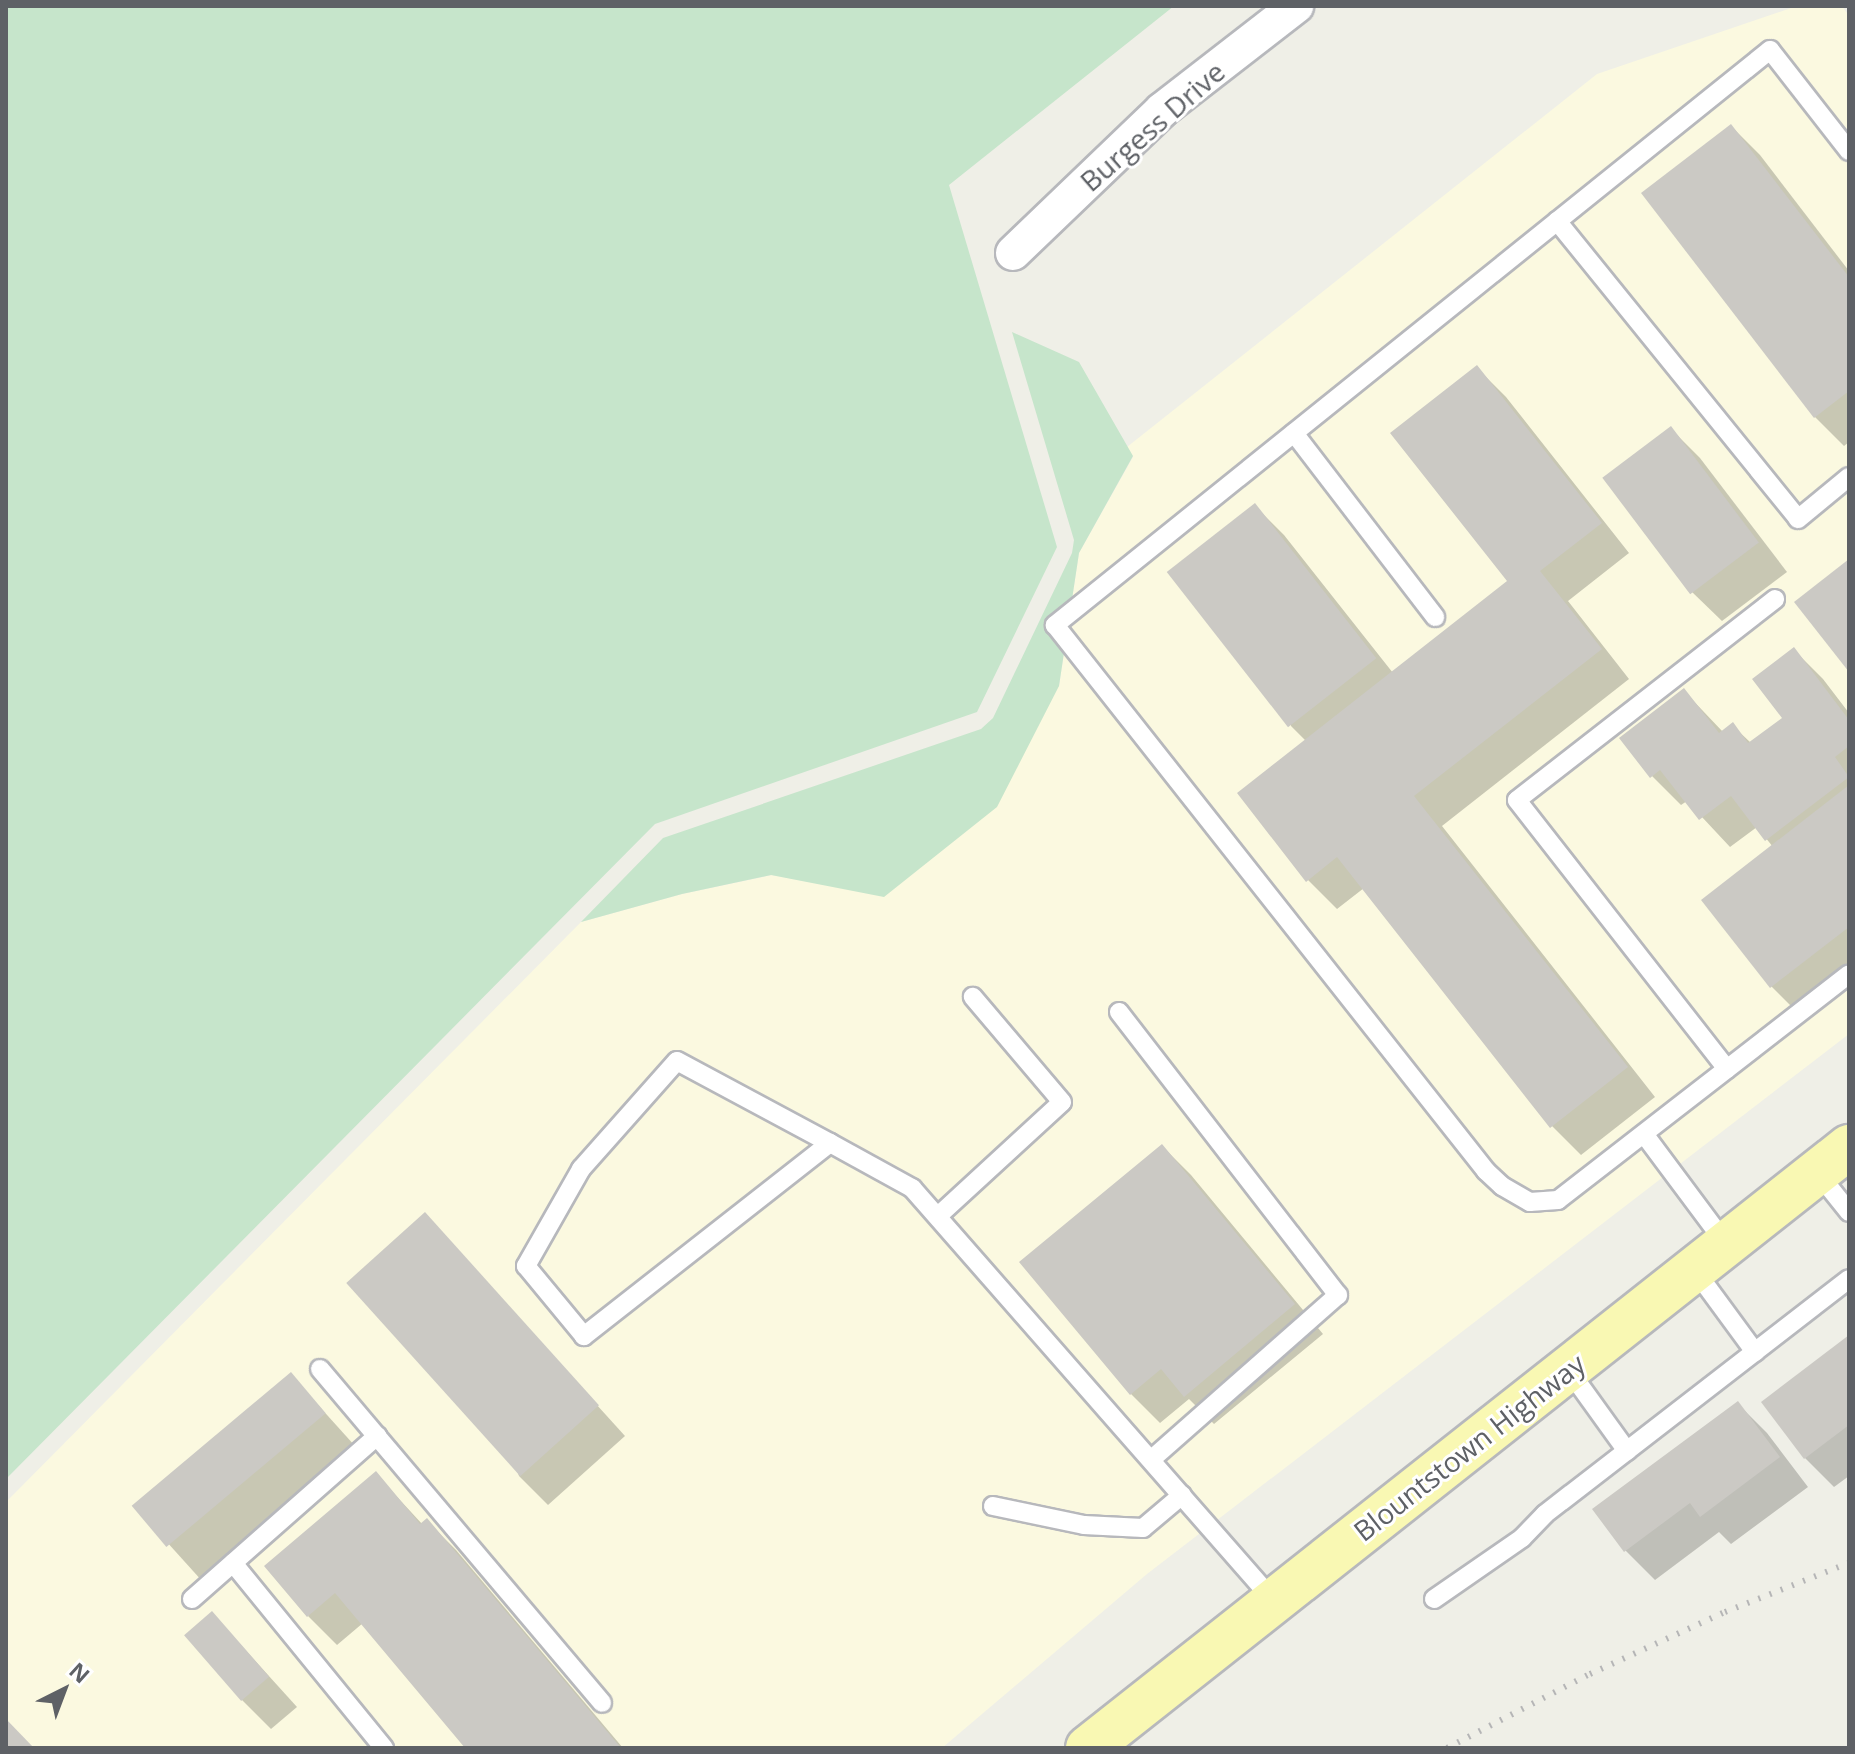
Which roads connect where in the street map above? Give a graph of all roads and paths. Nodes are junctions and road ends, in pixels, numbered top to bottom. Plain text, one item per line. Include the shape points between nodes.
1 (1296, 6) edge
2 (1849, 151) edge
3 (1557, 221) junction
4 (1013, 253) dead end
5 (1294, 433) junction
6 (1849, 477) edge
7 (1775, 599) dead end
8 (1435, 617) dead end
9 (1849, 974) edge
10 (973, 997) dead end
11 (1119, 1012) dead end
12 (1727, 1069) junction
13 (1644, 1134) junction
14 (830, 1143) junction
15 (1833, 1159) edge
16 (1849, 1212) edge
17 (938, 1216) junction
18 (1710, 1257) junction
19 (1849, 1279) edge
20 (1755, 1352) junction
21 (320, 1369) dead end
22 (1568, 1369) junction
23 (377, 1436) junction
24 (1627, 1451) junction
25 (1151, 1460) junction
26 (1182, 1495) junction
27 (993, 1506) dead end
28 (233, 1563) junction
29 (192, 1599) dead end
30 (1434, 1599) dead end
31 (1274, 1601) junction
32 (602, 1703) dead end
33 (384, 1748) edge
34 (1088, 1748) edge

1 - 4 street, Burgess Drive via 1162,110
2 - 3 lane via 1770,50
3 - 5 lane
3 - 6 lane via 1798,519
5 - 8 lane
5 - 13 lane via 1055,625 1502,1186 1530,1202 1558,1200
7 - 12 lane via 1517,800
9 - 12 lane
10 - 17 lane via 1062,1102
11 - 25 lane via 1338,1295
12 - 13 lane
13 - 18 lane
14 - 14 lane via 584,1336 526,1266 581,1169 677,1061
14 - 17 lane via 912,1188
15 - 16 lane
15 - 18 main road, Blountstown Highway
17 - 25 lane
18 - 20 lane
18 - 22 main road, Blountstown Highway
19 - 20 lane
20 - 24 lane
21 - 23 lane
22 - 24 lane
22 - 31 main road, Blountstown Highway
23 - 28 lane
23 - 32 lane
24 - 30 lane via 1522,1538
25 - 26 lane
26 - 27 lane via 1143,1528 1084,1525
26 - 31 lane
28 - 29 lane
28 - 33 lane
31 - 34 main road, Blountstown Highway

